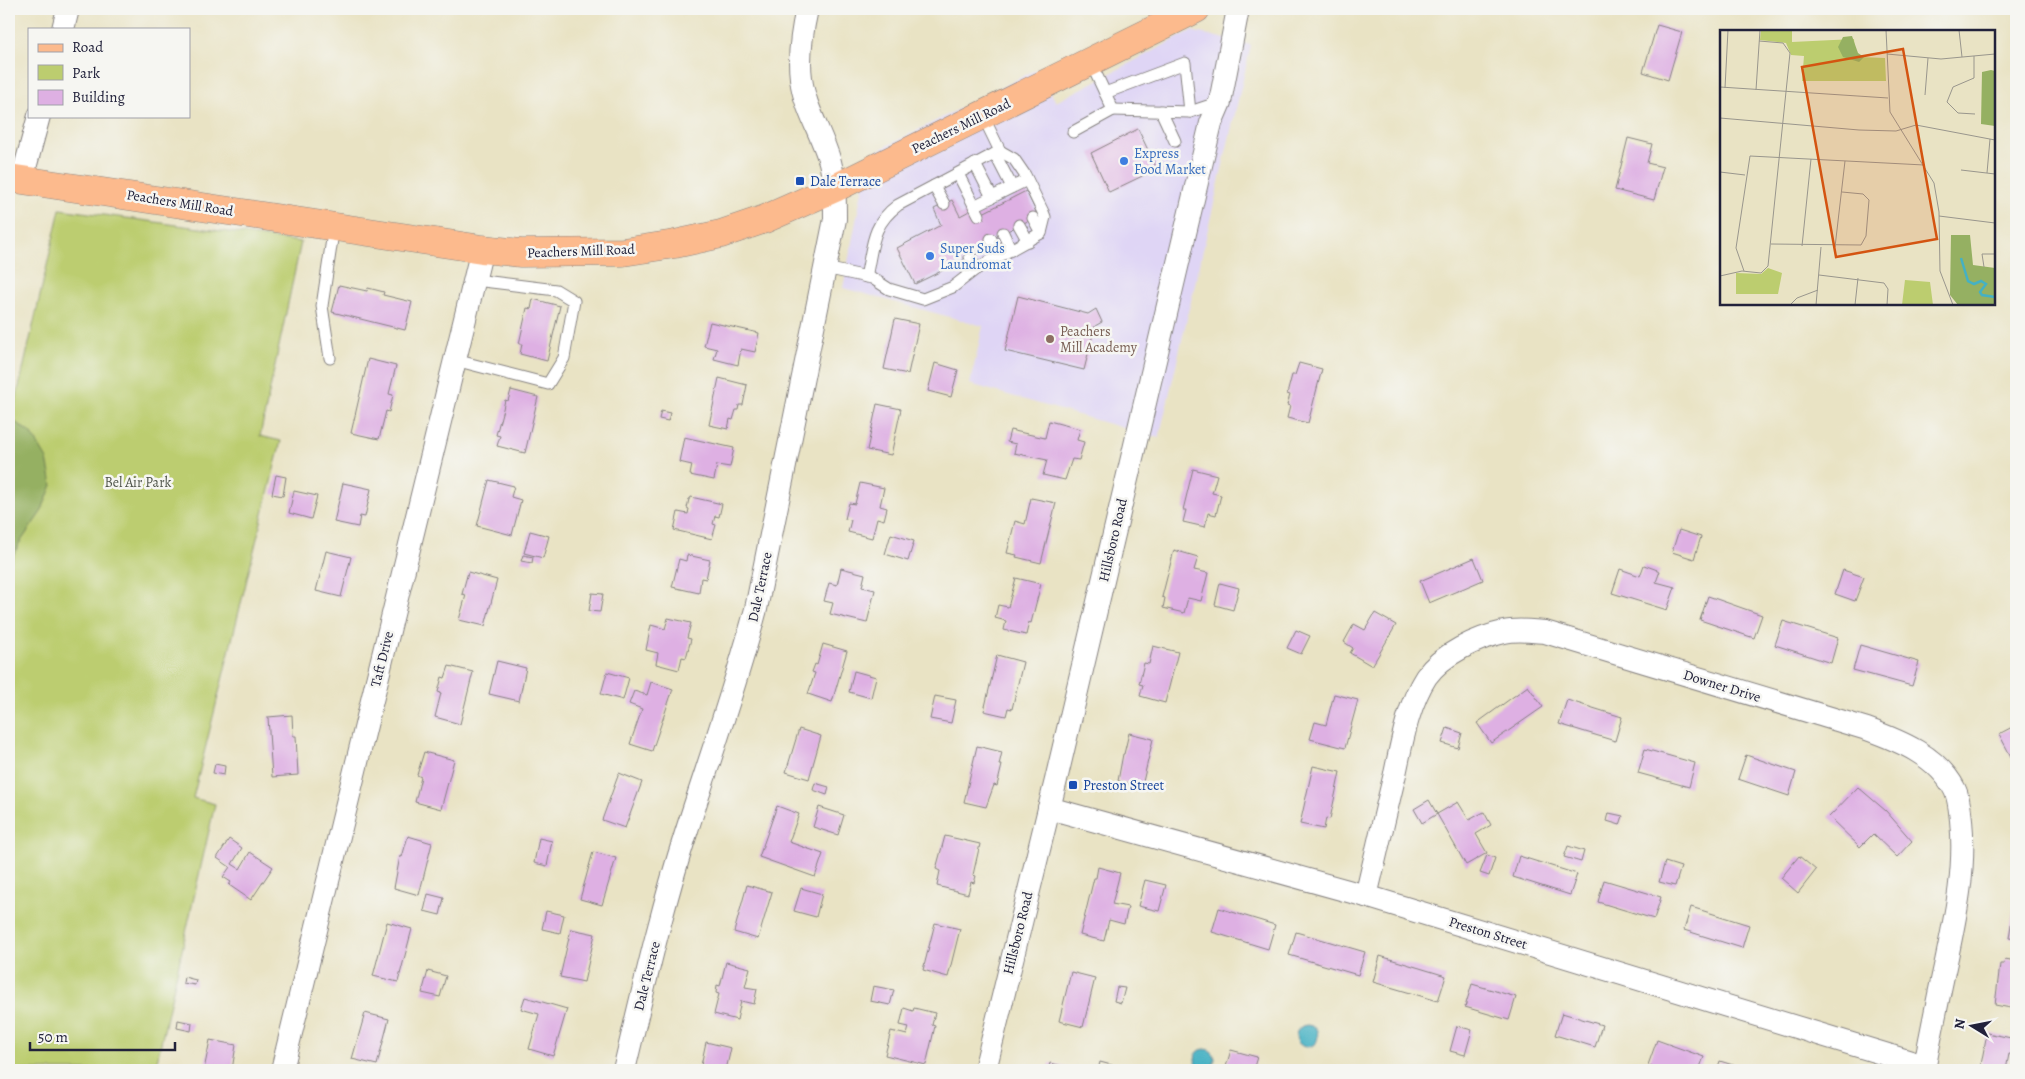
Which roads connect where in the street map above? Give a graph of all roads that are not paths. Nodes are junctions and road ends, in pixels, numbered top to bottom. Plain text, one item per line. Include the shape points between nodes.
1 (68, 9) edge
2 (807, 9) edge
3 (1196, 9) edge
4 (1238, 9) edge
5 (63, 28) edge
6 (1090, 61) junction
7 (1105, 93) junction
8 (1220, 102) junction
9 (1113, 110) junction
10 (1161, 111) junction
11 (1190, 112) junction
12 (983, 116) junction
13 (38, 118) edge
14 (1073, 132) dead end
15 (1175, 141) dead end
16 (997, 152) junction
17 (975, 164) junction
18 (958, 174) junction
19 (16, 179) edge
20 (934, 186) junction
21 (835, 188) junction
22 (1006, 194) junction
23 (944, 204) dead end
24 (1033, 218) dead end
25 (1019, 225) dead end
26 (334, 226) junction
27 (1003, 233) dead end
28 (1041, 234) junction
29 (991, 240) dead end
30 (1028, 242) junction
31 (482, 249) junction
32 (1011, 250) junction
33 (1000, 256) junction
34 (970, 257) dead end
35 (825, 268) junction
36 (976, 269) junction
37 (866, 276) junction
38 (475, 280) junction
39 (330, 358) dead end
40 (455, 360) junction
41 (1049, 808) junction
42 (1366, 896) junction
43 (1924, 1068) edge
44 (282, 1070) edge
45 (624, 1070) edge
46 (985, 1070) edge

1 - 5 street
2 - 21 street, Dale Terrace via 800,47 801,79 830,161
3 - 6 main road, Peachers Mill Road
4 - 8 street, Hillsboro Road
6 - 7 lane
6 - 12 main road, Peachers Mill Road
7 - 9 lane
7 - 11 lane via 1185,63
8 - 11 lane
8 - 41 street, Hillsboro Road via 1211,123
9 - 10 lane
9 - 14 lane
10 - 11 lane
10 - 15 lane
12 - 16 lane
12 - 21 main road, Peachers Mill Road
13 - 19 street
16 - 17 lane
16 - 22 lane
16 - 22 lane via 1014,159
17 - 18 lane
17 - 22 lane
18 - 20 lane
18 - 22 lane via 976,210
19 - 26 main road, Peachers Mill Road
20 - 23 lane
20 - 37 lane via 898,206 880,222
21 - 31 main road, Peachers Mill Road via 764,219 721,234 675,244 623,252 521,253
21 - 35 street, Dale Terrace via 835,219
22 - 28 lane via 1045,217
24 - 28 lane
25 - 30 lane
26 - 31 main road, Peachers Mill Road
26 - 39 lane via 322,306
27 - 32 lane
28 - 30 lane
29 - 33 lane
30 - 32 lane
31 - 38 street, Taft Drive
32 - 33 lane
33 - 36 lane
34 - 36 lane
35 - 37 lane
35 - 45 street, Dale Terrace via 756,609 667,897
36 - 37 lane via 953,286 923,299 889,289
38 - 40 street, Taft Drive
38 - 40 lane via 556,290 574,301 564,358 548,384
40 - 44 street, Taft Drive
41 - 42 street, Preston Street
41 - 46 street, Hillsboro Road
42 - 43 street, Preston Street
42 - 43 street, Downer Drive via 1406,725 1427,676 1460,648 1504,631 1545,632 1866,728 1919,752 1942,772 1955,791 1960,814 1964,844 1960,889

